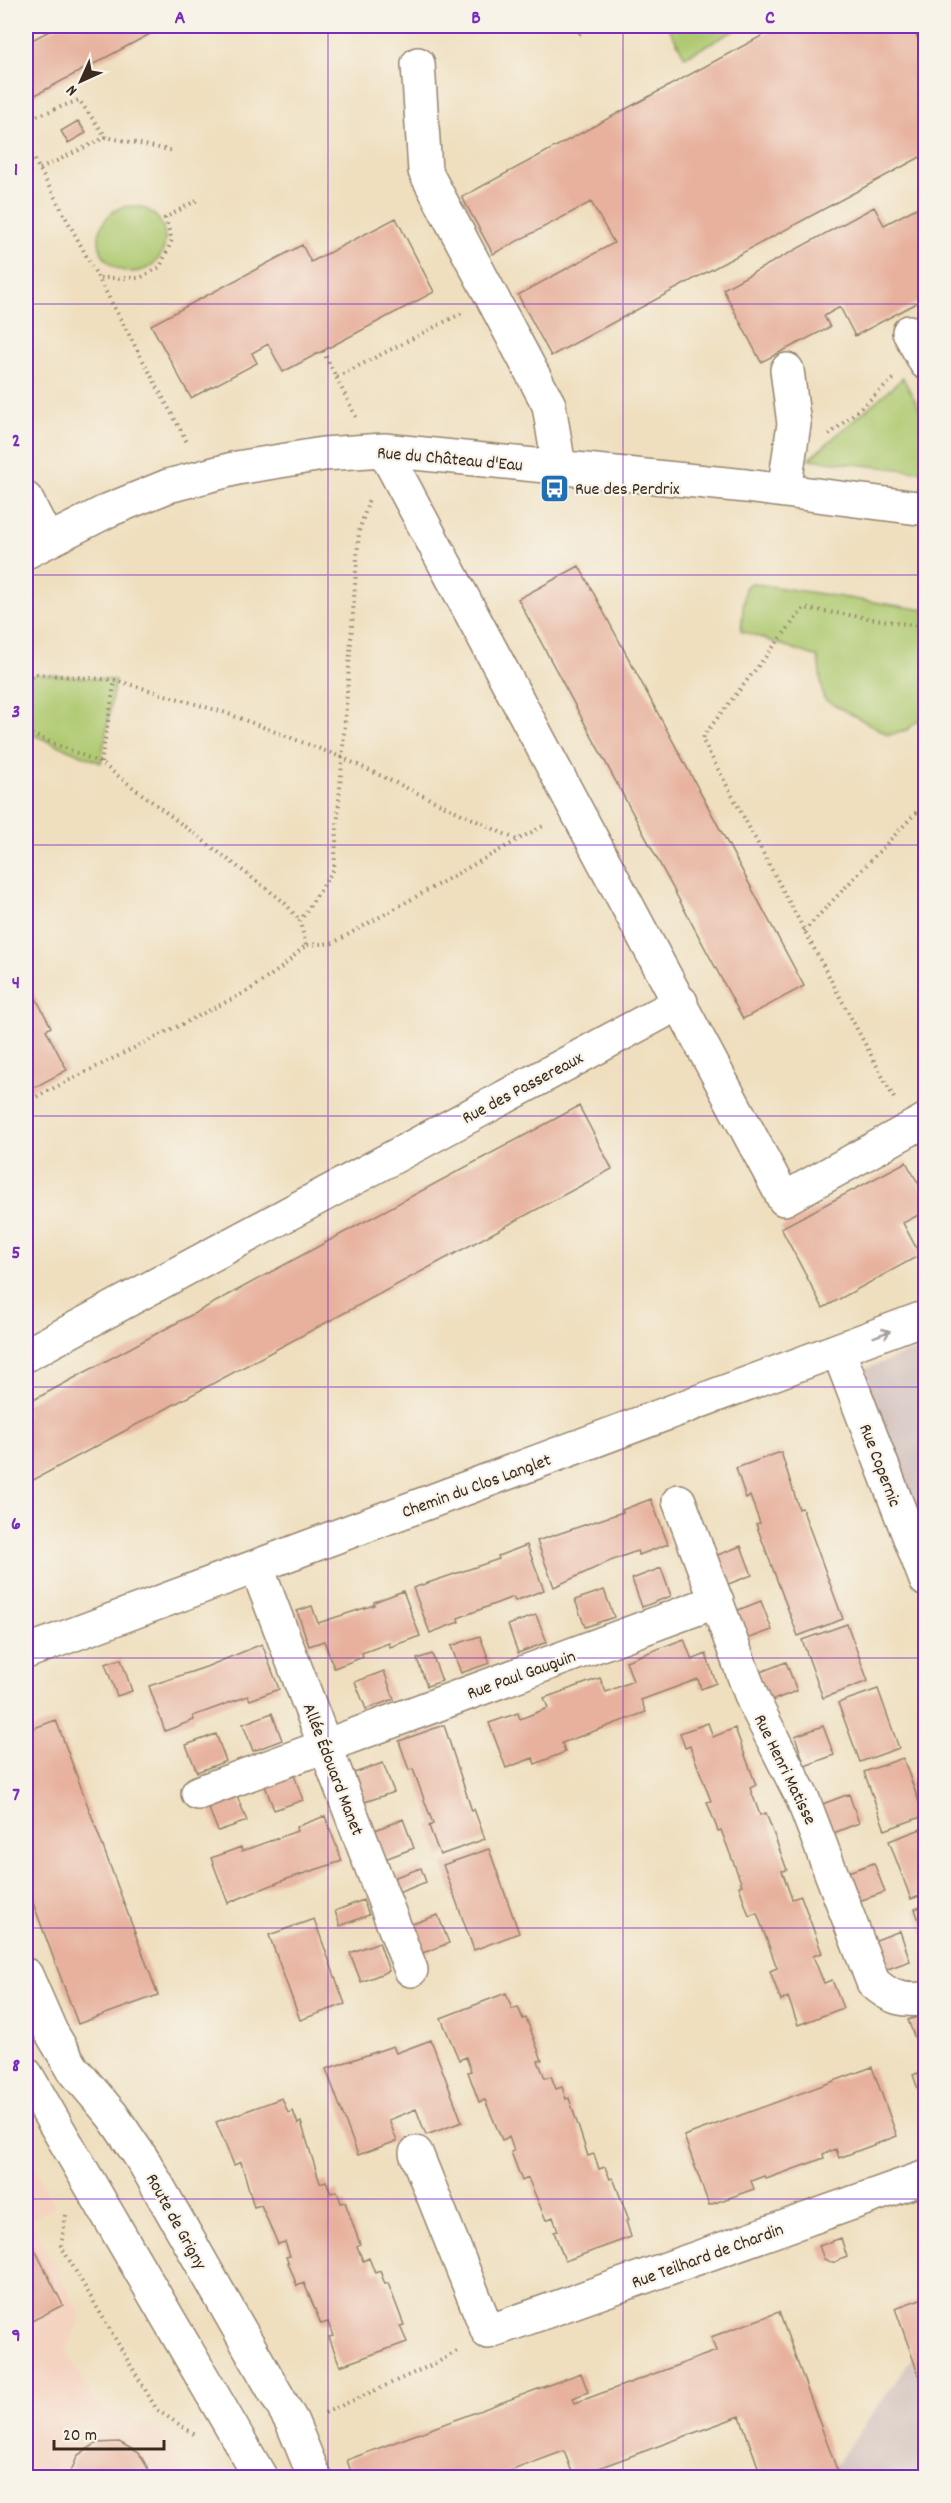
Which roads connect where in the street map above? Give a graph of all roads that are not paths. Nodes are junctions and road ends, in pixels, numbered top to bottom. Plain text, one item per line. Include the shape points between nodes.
1 (418, 64) dead end
2 (787, 370) dead end
3 (372, 451) junction
4 (559, 467) junction
5 (786, 481) junction
6 (26, 499) edge
7 (926, 509) edge
8 (36, 546) edge
9 (681, 1002) junction
10 (918, 1124) edge
11 (926, 1317) edge
12 (838, 1350) junction
13 (26, 1355) edge
14 (680, 1501) dead end
15 (257, 1568) junction
16 (926, 1580) edge
17 (717, 1601) junction
18 (26, 1652) edge
19 (325, 1746) junction
20 (198, 1793) dead end
21 (411, 1971) dead end
22 (26, 1975) edge
23 (926, 1999) edge
24 (26, 2074) edge
25 (416, 2153) dead end
26 (926, 2177) edge
27 (261, 2478) edge
28 (315, 2478) edge

1 - 4 street via 424,171 549,405
2 - 5 street via 794,424
3 - 4 street, Rue du Château d'Eau
3 - 8 street, Rue du Château d'Eau via 323,454 237,468 168,486
3 - 9 street via 577,808
4 - 5 street, Rue du Château d'Eau
5 - 7 street, Rue du Château d'Eau
6 - 8 street
9 - 10 street via 784,1199
9 - 13 street, Rue des Passereaux
12 -> 11 street, Chemin du Clos Langlet
12 - 15 street, Chemin du Clos Langlet
12 - 16 street, Rue Copernic
14 - 17 street, Rue Henri Matisse
15 - 18 street, Chemin du Clos Langlet
15 - 19 street, Allée Édouard Manet
17 - 19 street, Rue Paul Gauguin
17 - 23 street, Rue Henri Matisse via 753,1700 802,1797 873,1982 898,1999
19 - 20 street, Rue Paul Gauguin
19 - 21 street, Allée Édouard Manet
22 - 28 street, Route de Grigny via 51,2032 73,2069 112,2115 144,2162 292,2422
24 - 27 street
25 - 26 street, Rue Teilhard de Chardin via 488,2332

